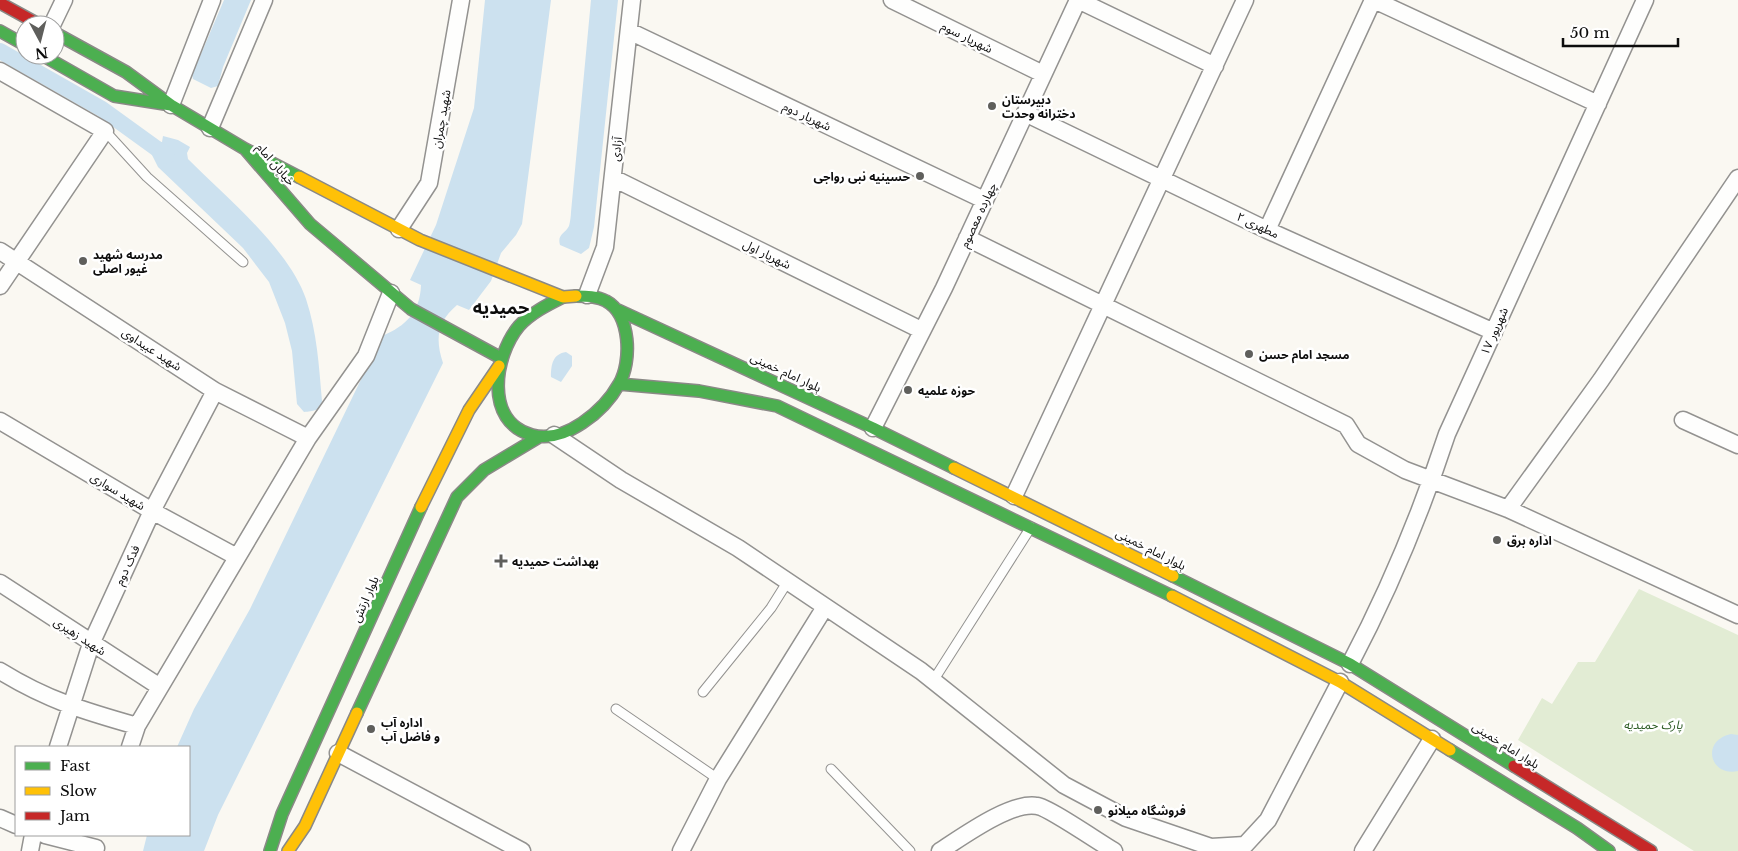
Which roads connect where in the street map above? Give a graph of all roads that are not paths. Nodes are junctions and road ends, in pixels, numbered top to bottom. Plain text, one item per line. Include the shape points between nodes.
1 (64, 0) edge
2 (212, 0) edge
3 (264, 0) edge
4 (461, 0) edge
5 (632, 0) edge
6 (892, 0) edge
7 (1078, 0) edge
8 (1245, 0) edge
9 (1374, 0) edge
10 (1645, 0) edge
11 (0, 3) edge
12 (22, 15) edge
13 (57, 15) edge
14 (0, 31) edge
15 (629, 31) junction
16 (65, 38) edge
17 (15, 40) edge
18 (60, 65) edge
19 (1215, 66) junction
20 (0, 71) edge
21 (1043, 74) junction
22 (1598, 104) junction
23 (171, 105) junction
24 (1025, 113) junction
25 (210, 128) junction
26 (104, 131) junction
27 (244, 149) junction
28 (612, 178) junction
29 (1738, 178) edge
30 (1162, 180) junction
31 (984, 200) junction
32 (398, 229) junction
33 (1267, 230) junction
34 (967, 238) junction
35 (0, 252) edge
36 (18, 262) junction
37 (243, 262) dead end
38 (0, 286) edge
39 (392, 293) junction
40 (587, 295) junction
41 (563, 297) junction
42 (1103, 305) junction
43 (618, 310) junction
44 (921, 330) junction
45 (1494, 332) junction
46 (500, 362) junction
47 (619, 384) junction
48 (215, 391) junction
49 (1683, 420) dead end
50 (0, 422) edge
51 (873, 428) junction
52 (546, 436) junction
53 (308, 438) junction
54 (1738, 444) edge
55 (1432, 479) junction
56 (1014, 496) junction
57 (1508, 509) junction
58 (152, 511) junction
59 (1031, 527) junction
60 (237, 557) junction
61 (0, 582) edge
62 (788, 582) junction
63 (825, 606) junction
64 (1738, 615) edge
65 (91, 644) junction
66 (1350, 664) junction
67 (0, 671) edge
68 (933, 681) junction
69 (1340, 682) junction
70 (160, 687) junction
71 (703, 692) dead end
72 (70, 707) junction
73 (616, 709) dead end
74 (137, 726) junction
75 (1432, 739) junction
76 (58, 746) edge
77 (130, 746) edge
78 (338, 754) junction
79 (831, 769) dead end
80 (718, 779) junction
81 (0, 818) edge
82 (15, 825) edge
83 (33, 836) edge
84 (50, 836) edge
85 (98, 845) edge
86 (1239, 848) edge
87 (30, 851) edge
88 (270, 851) edge
89 (288, 851) edge
90 (522, 851) edge
91 (681, 851) edge
92 (910, 851) edge
93 (940, 851) edge
94 (1114, 851) edge
95 (1363, 851) edge
96 (1609, 851) edge
97 (1651, 851) edge

1 - 13 street
2 - 23 street
3 - 25 street
4 - 32 street, شهید چمران via 429,183
5 - 15 street, آزادی
6 - 21 street, شهریار سوم
7 - 19 street
7 - 21 street, چهارده معصوم
8 - 19 street
9 - 22 street
9 - 33 street
10 - 22 street, ۱۷ شهریور
11 - 12 main road
14 - 17 main road
15 - 28 street, آزادی
15 - 31 street, شهریار دوم
16 - 23 main road via 126,72
18 - 23 main road via 114,96
19 - 30 street
20 - 26 street
21 - 24 street, چهارده معصوم
22 - 45 street, ۱۷ شهریور
23 - 25 main road
24 - 30 street, مطهری ۲
24 - 31 street, چهارده معصوم
25 - 27 main road
26 - 36 street
26 - 37 lane via 147,177
27 - 32 main road, خیابان امام
27 - 39 main road, خیابان امام via 310,224
28 - 40 street, آزادی via 605,247
28 - 44 street, شهریار اول
29 - 57 street via 1601,380
30 - 33 street, مطهری ۲
30 - 42 street
31 - 34 street, چهارده معصوم
32 - 41 main road, خیابان امام
33 - 45 street, مطهری ۲
34 - 42 street
34 - 44 street, چهارده معصوم
35 - 36 street, شهید عبیداوی
36 - 38 street
36 - 48 street, شهید عبیداوی
39 - 46 main road, خیابان امام via 410,309
39 - 53 street via 366,356
40 - 41 main road
40 - 43 main road via 609,302
41 - 46 main road via 530,317 510,341
42 - 55 street via 1346,425 1358,444 1406,470
42 - 56 street
43 - 47 main road via 623,321 626,347 626,362
43 - 51 main road, بلوار امام خمینی
44 - 51 street, چهارده معصوم
45 - 55 street, ۱۷ شهریور via 1448,434
46 - 52 main road via 497,382 504,410 517,429
46 - 88 main road, بلوار ارتش via 469,410 427,494 282,814
47 - 52 main road via 595,413 570,429
47 - 59 main road via 721,392 777,406
48 - 53 street, شهید عبیداوی
48 - 58 street, فدک دوم
49 - 54 street
50 - 58 street, شهید سواری
51 - 56 main road, بلوار امام خمینی
52 - 62 street via 738,548
52 - 78 main road via 484,470 457,497
53 - 60 street
55 - 57 street
55 - 66 street, ۱۷ شهریور via 1380,608
56 - 66 main road, بلوار امام خمینی
57 - 64 street
58 - 60 street, شهید سواری
58 - 65 street, فدک دوم
59 - 68 lane
59 - 69 main road
60 - 70 street
61 - 65 street, شهید زهیری
62 - 63 street
62 - 71 lane
63 - 68 street
63 - 80 street
65 - 70 street, شهید زهیری
65 - 72 street, فدک دوم
66 - 97 main road, بلوار امام خمینی
67 - 72 street via 29,689
68 - 86 street via 1064,784 1126,818 1211,846
69 - 75 main road
69 - 86 street via 1268,820
70 - 74 street
72 - 74 street
72 - 76 street, فدک دوم
73 - 80 lane
74 - 77 street
75 - 95 street
75 - 96 main road
78 - 89 main road via 305,826
78 - 90 street
79 - 92 lane
80 - 91 street
81 - 82 street
83 - 87 street
84 - 85 street
93 - 94 street via 987,821 1023,806 1038,806

